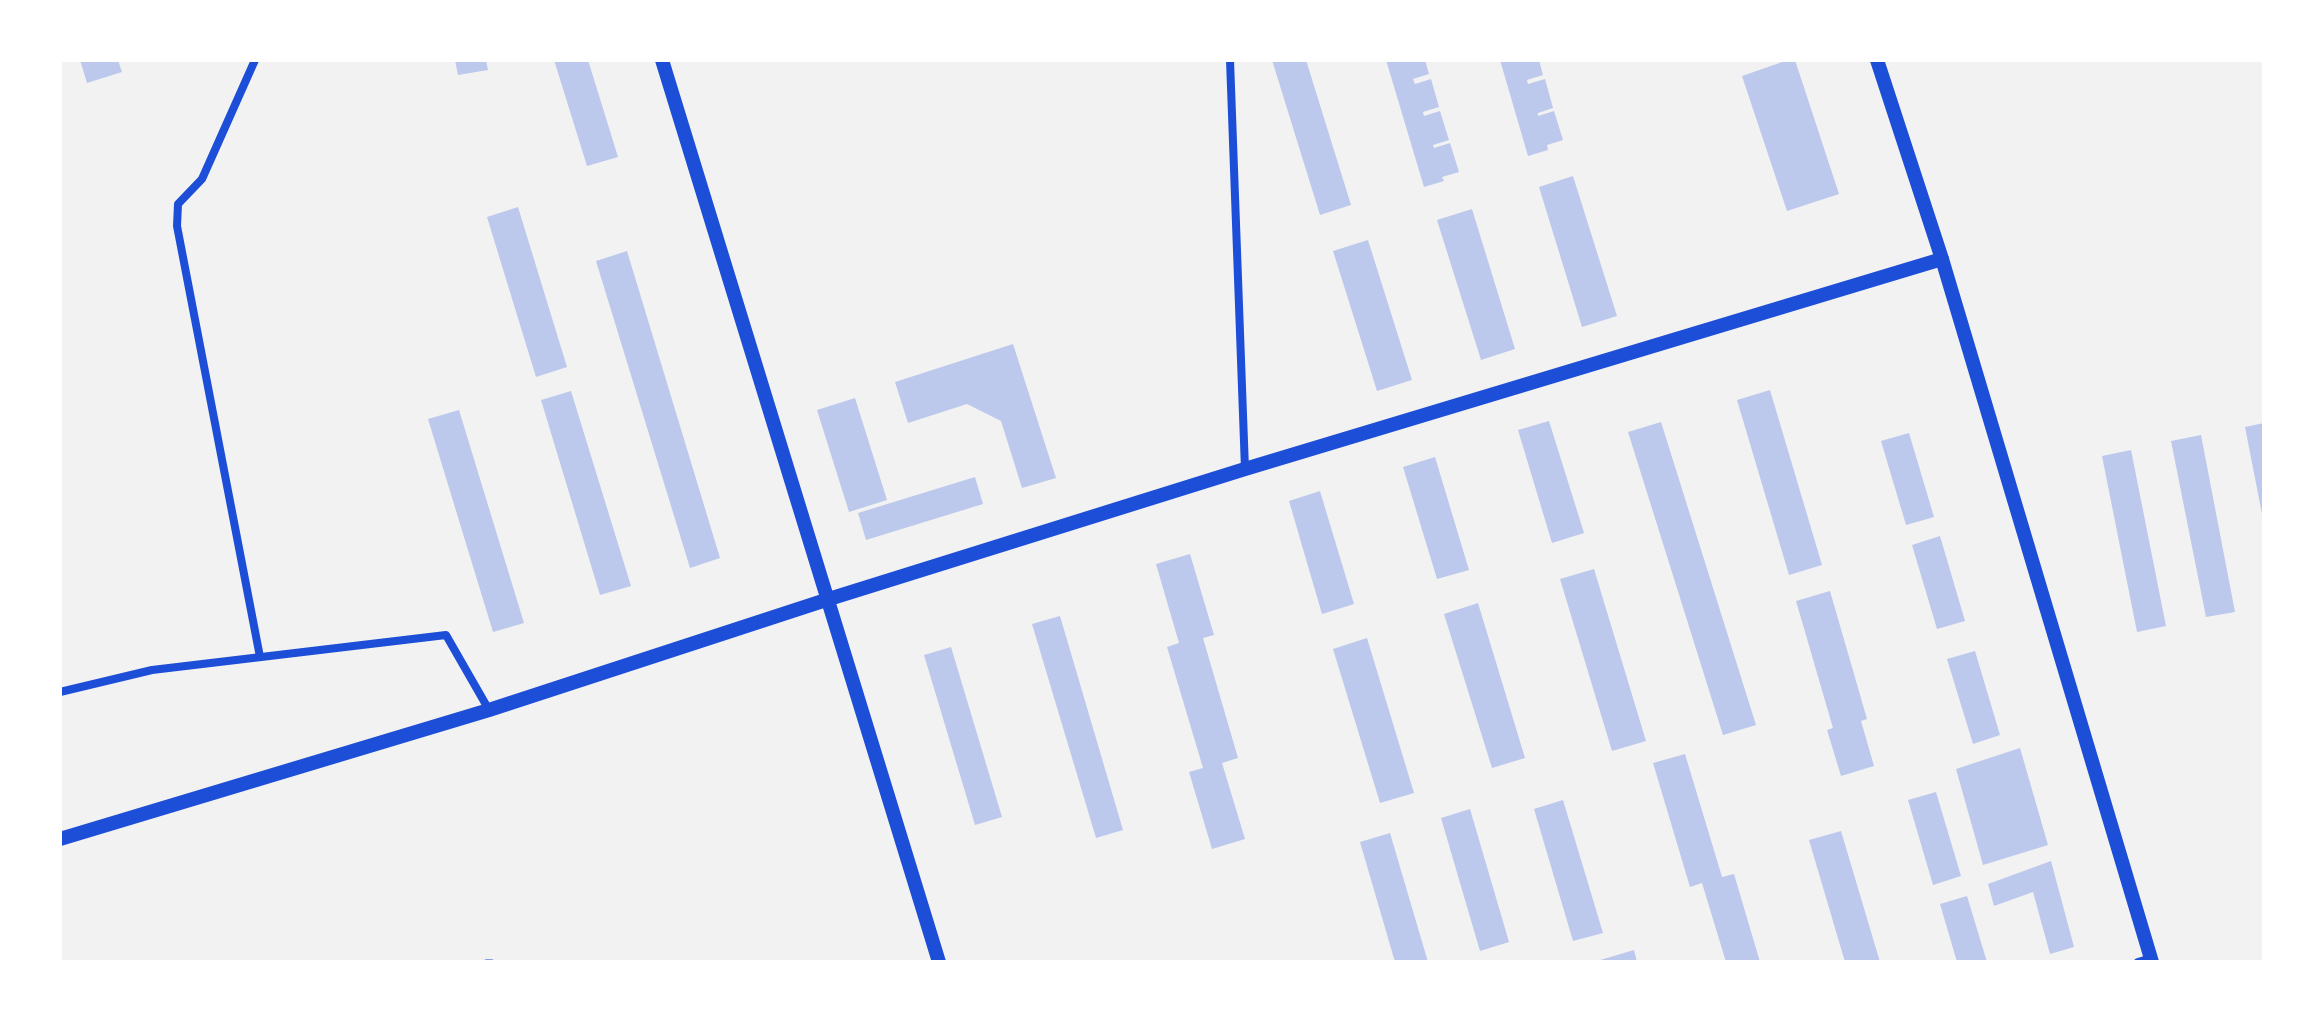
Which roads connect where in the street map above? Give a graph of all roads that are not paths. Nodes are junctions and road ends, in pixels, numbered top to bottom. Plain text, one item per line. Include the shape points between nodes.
1 (255, 60) edge
2 (662, 60) edge
3 (1230, 60) edge
4 (1877, 60) edge
5 (1942, 259) junction
6 (1245, 469) junction
7 (829, 599) junction
8 (260, 657) junction
9 (60, 692) edge
10 (489, 710) junction
11 (60, 839) edge
12 (2147, 961) edge
13 (939, 962) edge

1 - 8 street via 202,179 178,204 177,226
2 - 7 street
3 - 6 street
4 - 5 street
5 - 6 street
5 - 12 street
6 - 7 street
7 - 10 street
7 - 13 street
8 - 9 street via 152,670
8 - 10 street via 446,635
10 - 11 street

